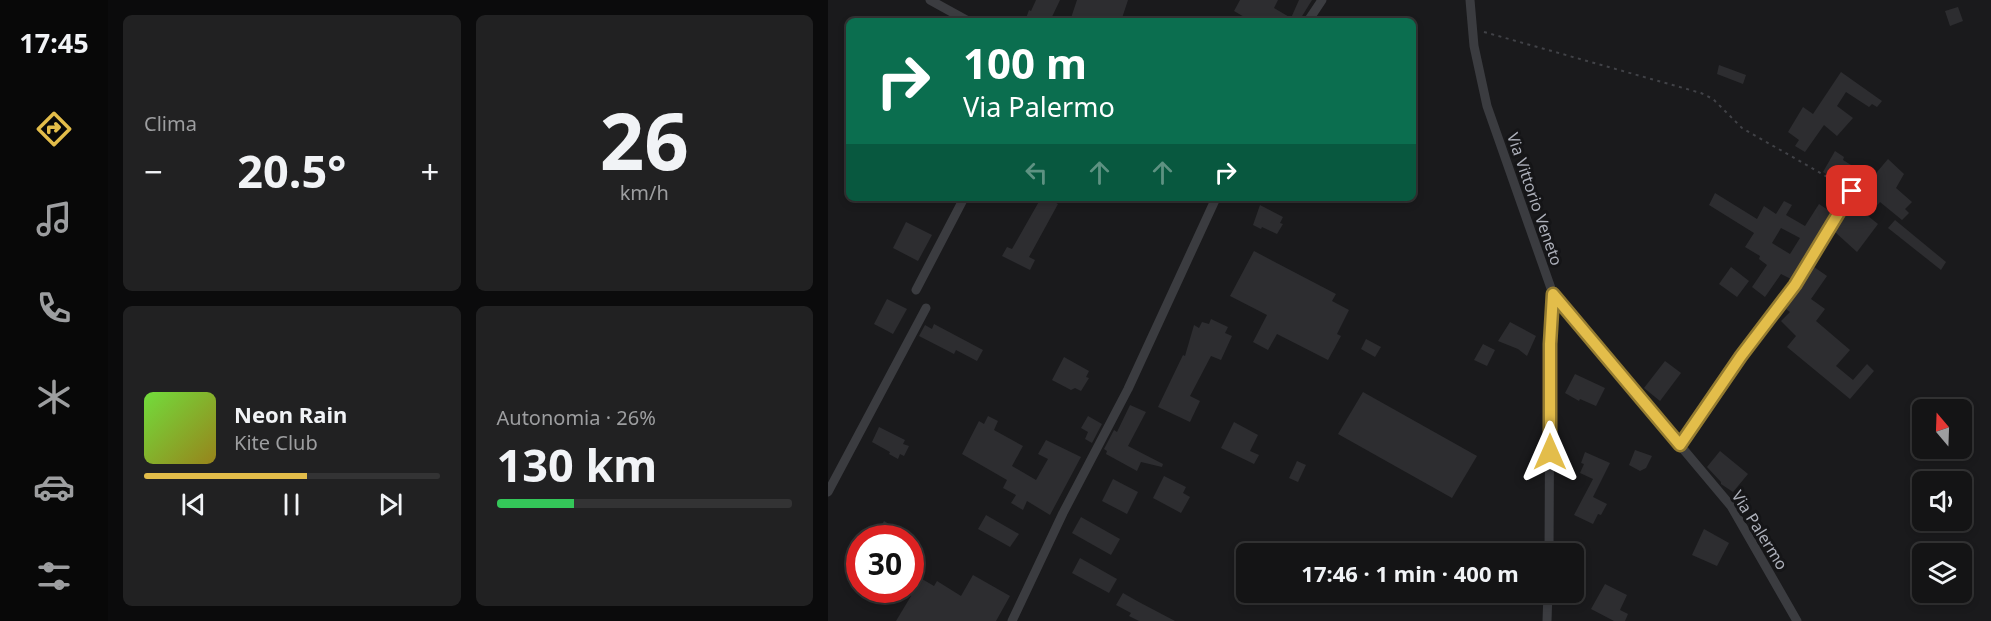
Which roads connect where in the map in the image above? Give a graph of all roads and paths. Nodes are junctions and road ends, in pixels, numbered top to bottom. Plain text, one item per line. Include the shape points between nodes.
1 (930, 0) edge
2 (1322, 0) edge
3 (1470, 0) edge
4 (963, 18) edge
5 (1310, 18) edge
6 (1472, 29) junction
7 (1852, 191) joint
8 (962, 201) edge
9 (1215, 201) edge
10 (916, 290) dead end
11 (1553, 294) junction
12 (926, 308) dead end
13 (1680, 445) junction
14 (828, 492) edge
15 (1549, 543) edge
16 (1548, 603) edge
17 (1012, 621) edge
18 (1547, 621) edge
19 (1797, 621) edge

1 - 4 street
2 - 5 street
3 - 6 street, Via Vittorio Veneto
6 - 7 path via 1701,93 1713,99 1742,128
6 - 11 street, Via Vittorio Veneto via 1487,106
7 - 13 street via 1795,285
8 - 10 street
9 - 17 street via 1128,388
11 - 13 street, Via Palermo
11 - 15 street, Via Vittorio Veneto
12 - 14 street
13 - 19 street, Via Palermo via 1731,506
16 - 18 street

